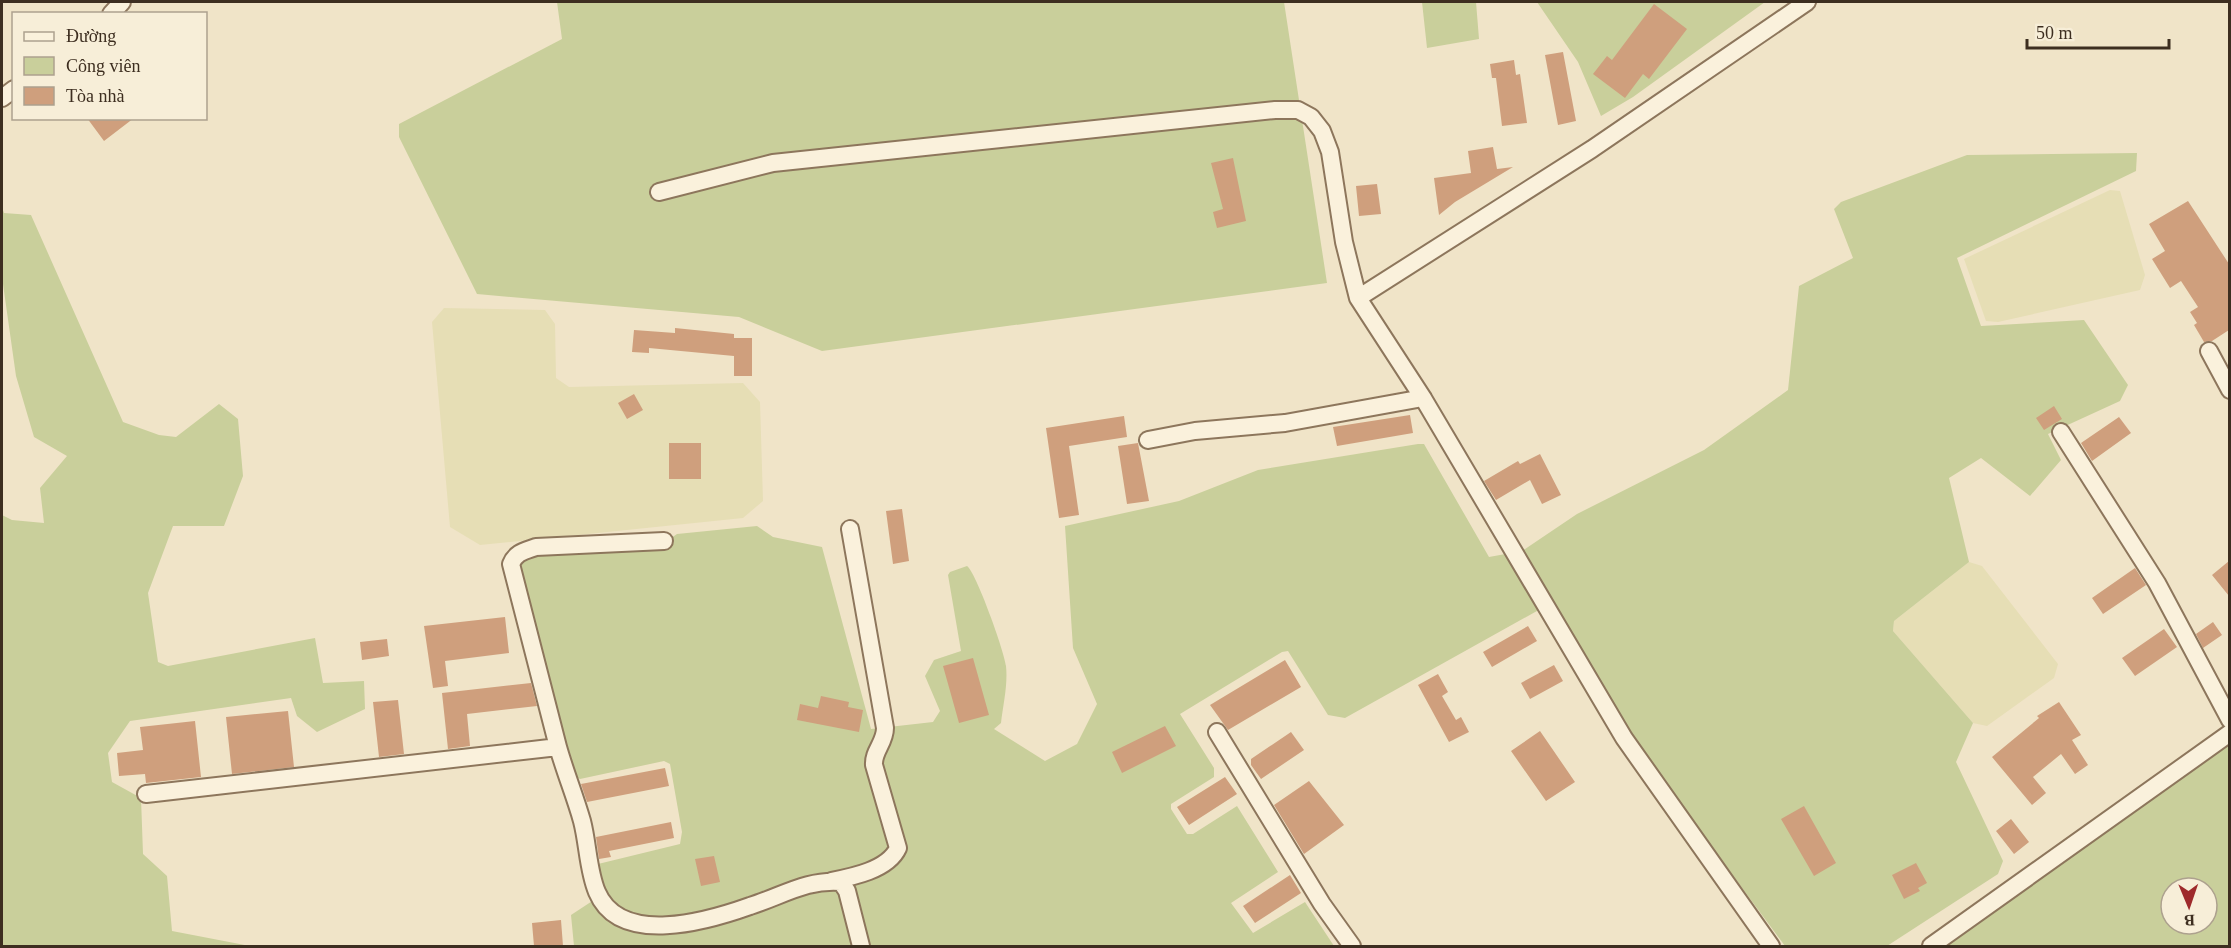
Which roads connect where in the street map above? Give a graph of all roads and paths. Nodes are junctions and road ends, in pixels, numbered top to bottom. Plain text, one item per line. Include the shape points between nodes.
1 (1807, 2) edge
2 (658, 192) dead end
3 (1358, 298) junction
4 (2209, 351) dead end
5 (2229, 390) edge
6 (1423, 398) junction
7 (2061, 432) dead end
8 (1148, 440) dead end
9 (850, 529) dead end
10 (664, 541) dead end
11 (2229, 720) edge
12 (1217, 732) dead end
13 (2229, 733) edge
14 (558, 747) junction
15 (146, 794) dead end
16 (830, 881) junction
17 (861, 946) edge
18 (1352, 946) edge
19 (1771, 946) edge
20 (1931, 946) edge

1 - 3 street via 1592,149
2 - 3 street via 773,163 1298,110 1311,117 1323,131 1330,152 1344,242
3 - 6 street
4 - 5 street
6 - 8 street via 1285,423 1195,431
6 - 19 street via 1624,738
7 - 11 street via 2157,583
9 - 16 street via 885,728 874,765 898,849 866,874
10 - 14 street via 536,547 513,559 511,564
12 - 18 street
13 - 20 street
14 - 15 street
14 - 16 street via 582,821 597,891 616,915 643,924 683,924 752,906 803,885
16 - 17 street via 841,882 847,891

